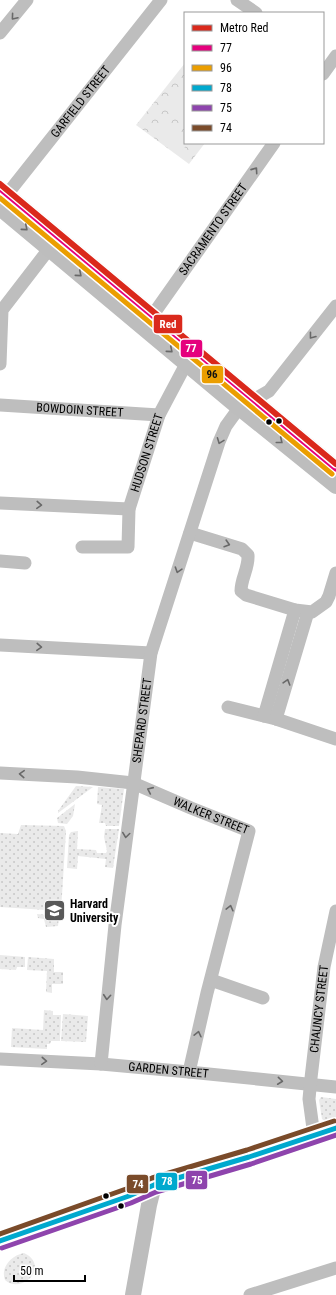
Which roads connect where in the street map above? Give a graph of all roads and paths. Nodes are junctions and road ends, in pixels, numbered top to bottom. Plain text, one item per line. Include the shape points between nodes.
1 (27, 0) edge
2 (161, 0) edge
3 (237, 0) edge
4 (255, 12) edge
5 (0, 33) edge
6 (273, 144) edge
7 (2, 199) edge
8 (49, 249) junction
9 (336, 306) edge
10 (1, 310) edge
11 (152, 316) junction
12 (0, 364) edge
13 (186, 364) junction
14 (253, 399) junction
15 (0, 405) edge
16 (239, 408) junction
17 (160, 415) junction
18 (336, 469) edge
19 (336, 486) edge
20 (0, 503) edge
21 (129, 509) junction
22 (190, 532) junction
23 (82, 547) dead end
24 (0, 561) edge
25 (25, 563) dead end
26 (336, 573) edge
27 (301, 611) junction
28 (0, 645) edge
29 (151, 654) junction
30 (228, 707) dead end
31 (270, 718) junction
32 (336, 739) edge
33 (0, 773) edge
34 (133, 783) junction
35 (336, 911) edge
36 (211, 980) junction
37 (264, 998) dead end
38 (0, 1059) edge
39 (101, 1064) junction
40 (189, 1072) junction
41 (310, 1085) junction
42 (336, 1087) edge
43 (336, 1128) edge
44 (314, 1136) junction
45 (154, 1185) junction
46 (0, 1241) edge
47 (336, 1268) edge
48 (133, 1295) edge
49 (250, 1295) edge

1 -> 5 street
2 - 7 street, GARFIELD STREET
3 - 4 street
11 -> 6 street, SACRAMENTO STREET
7 -> 8 main road
7 - 11 main road
8 - 10 street
8 -> 13 main road
9 -> 14 street, SHEPARD STREET via 269,391
10 - 12 street
11 - 14 main road
13 - 16 main road
13 - 17 street, HUDSON STREET
14 - 16 street, SHEPARD STREET
14 - 18 main road
15 - 17 street, BOWDOIN STREET
16 -> 19 main road
16 -> 22 street, SHEPARD STREET via 226,426 219,442
17 - 21 street, HUDSON STREET
20 -> 21 street
21 - 23 street, HUDSON STREET via 128,547
22 -> 27 street via 242,549 248,555 241,584 241,591 246,595
22 -> 29 street, SHEPARD STREET
24 - 25 street
26 - 27 street via 326,602 317,609
27 - 31 street
28 -> 29 street
29 - 34 street, SHEPARD STREET
30 - 31 street
31 - 32 street
34 -> 33 street, WALKER STREET
36 -> 34 street, WALKER STREET via 249,831
34 -> 39 street, SHEPARD STREET
35 - 41 street, CHAUNCY STREET via 324,967
36 - 37 street
40 -> 36 street, WALKER STREET
38 -> 39 street, GARDEN STREET
39 - 40 street, GARDEN STREET
40 -> 41 street, GARDEN STREET
41 - 42 street, GARDEN STREET
41 - 44 street, CHAUNCY STREET via 309,1099
43 - 44 main road
44 - 45 main road
45 - 46 main road
45 - 48 main road
47 - 49 street

